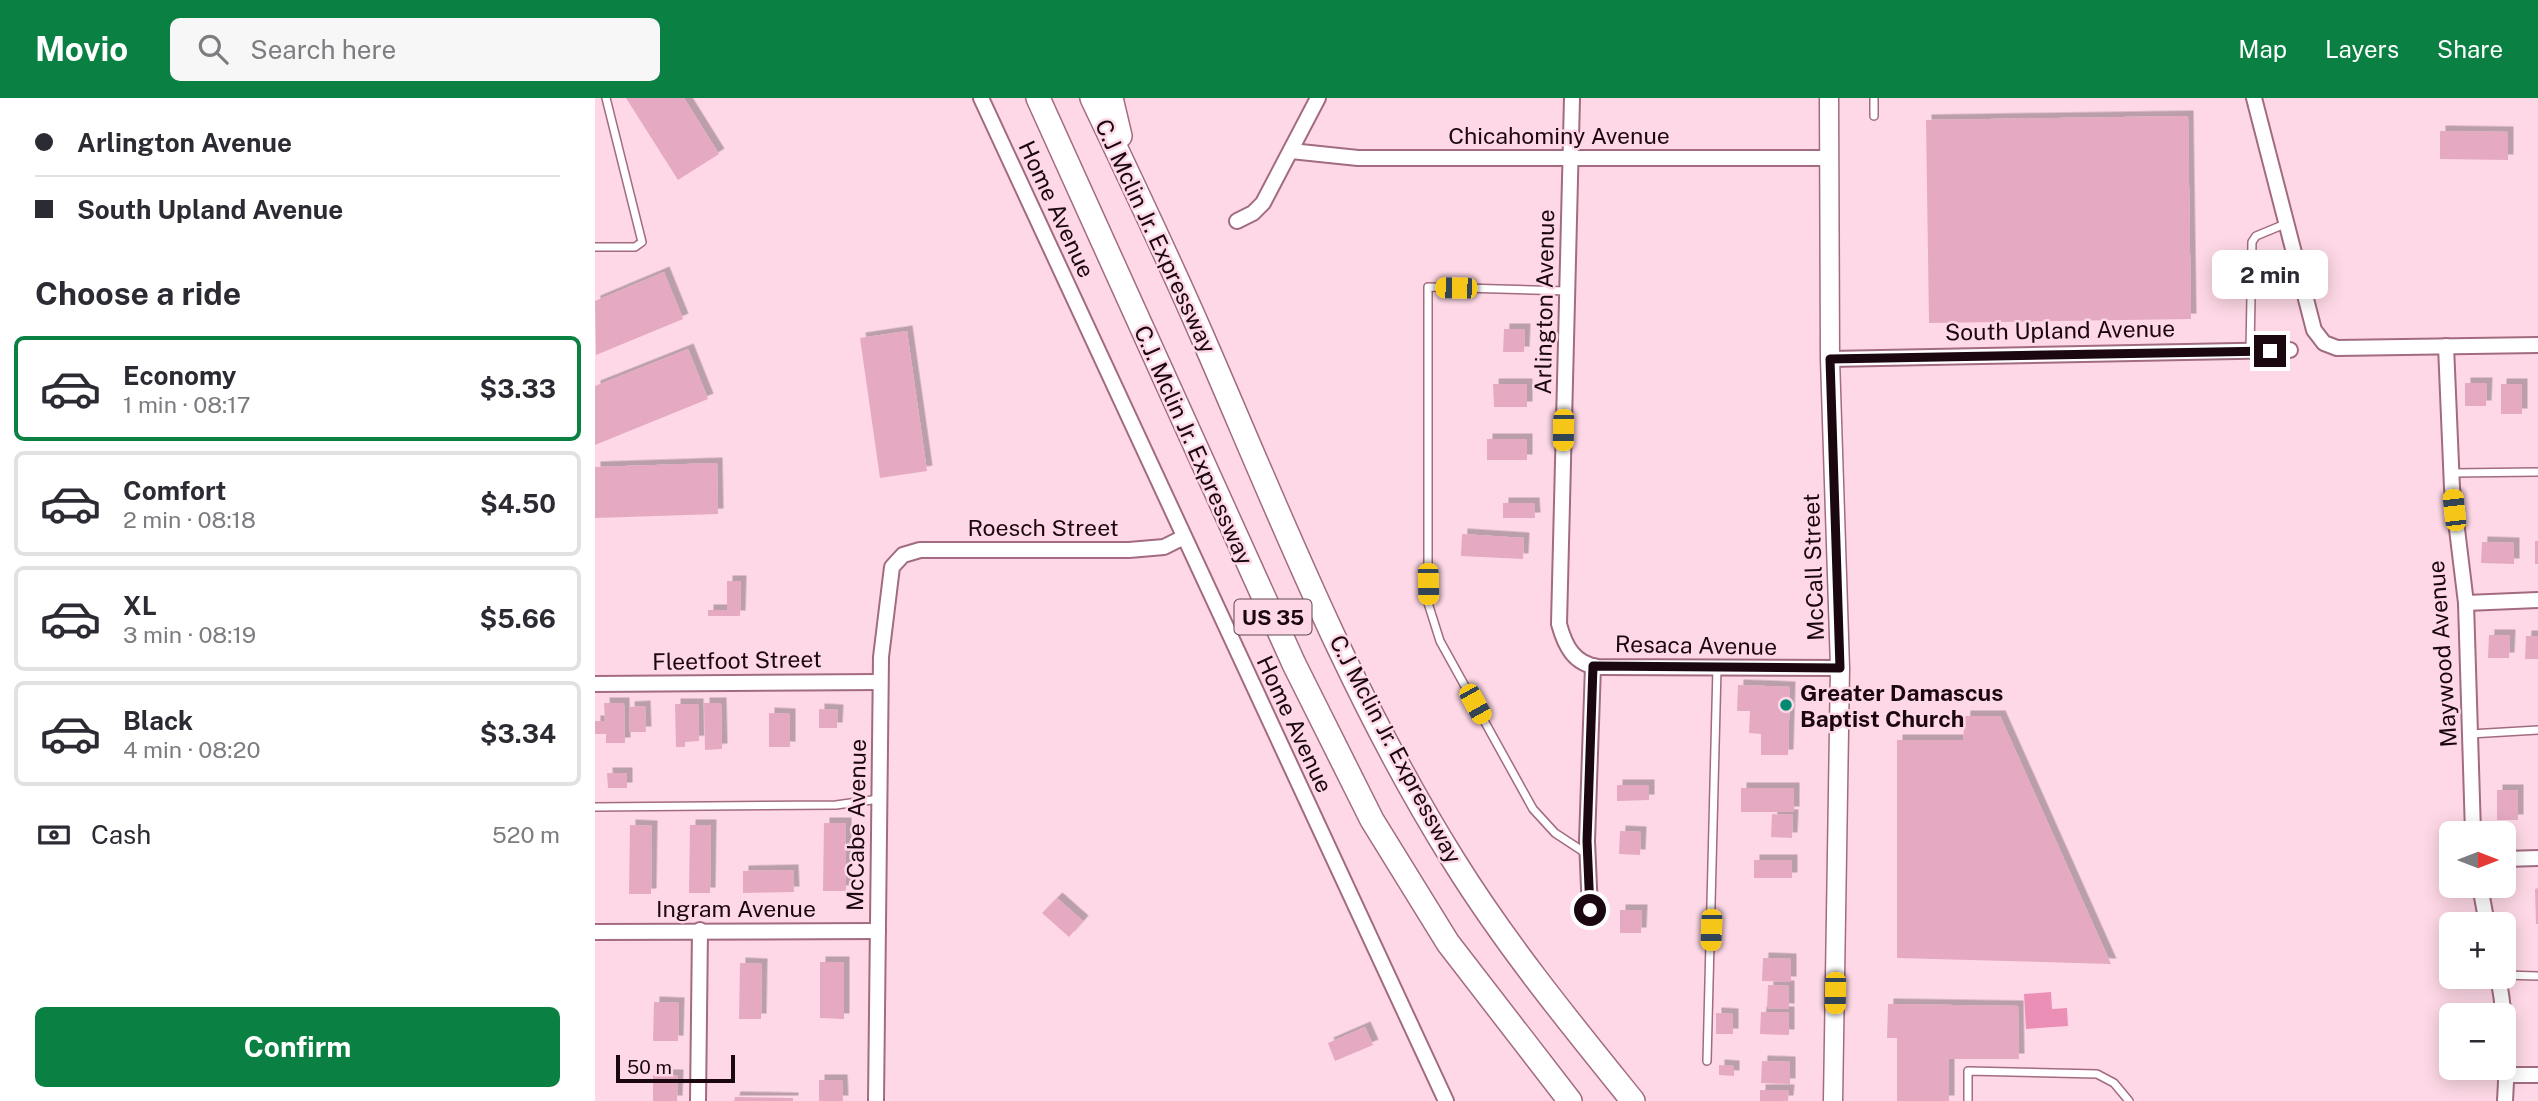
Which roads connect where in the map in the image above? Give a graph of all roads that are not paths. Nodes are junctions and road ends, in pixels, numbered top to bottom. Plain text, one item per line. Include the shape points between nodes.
1 (606, 98) edge
2 (981, 98) edge
3 (1038, 98) edge
4 (1092, 98) edge
5 (1111, 98) edge
6 (1318, 98) edge
7 (1572, 98) edge
8 (1829, 98) edge
9 (1874, 98) edge
10 (2254, 98) edge
11 (1874, 116) dead end
12 (1291, 151) junction
13 (1570, 158) junction
14 (1828, 158) junction
15 (1131, 180) junction
16 (1237, 221) dead end
17 (2285, 224) junction
18 (595, 247) edge
19 (1567, 291) junction
20 (2538, 345) edge
21 (2446, 346) junction
22 (2290, 350) dead end
23 (2250, 351) junction
24 (1830, 359) junction
25 (2538, 472) edge
26 (2451, 473) junction
27 (1182, 538) junction
28 (903, 555) joint
29 (2538, 600) edge
30 (2466, 603) junction
31 (1593, 666) junction
32 (1717, 667) junction
33 (1840, 668) junction
34 (880, 682) junction
35 (595, 684) edge
36 (2538, 730) edge
37 (2469, 734) junction
38 (879, 799) junction
39 (595, 807) edge
40 (2473, 821) edge
41 (1587, 854) junction
42 (2538, 858) edge
43 (2517, 859) edge
44 (1590, 910) dead end
45 (700, 930) junction
46 (878, 931) junction
47 (595, 932) edge
48 (2516, 975) edge
49 (2538, 976) edge
50 (1707, 1061) dead end
51 (2516, 1075) edge
52 (2538, 1075) edge
53 (2507, 1080) edge
54 (698, 1101) edge
55 (876, 1101) edge
56 (1446, 1101) edge
57 (1570, 1101) edge
58 (1633, 1101) edge
59 (1833, 1101) edge
60 (1968, 1101) edge
61 (2129, 1101) edge
62 (2505, 1101) edge

1 - 18 lane via 642,242 635,247
2 - 27 street, Home Avenue
3 - 57 highway, C.J. Mclin Jr. Expressway / US 35 via 1283,639 1372,820 1448,943
4 - 15 highway, C.J Mclin Jr. Expressway / US 35
5 - 15 highway
6 - 12 street
7 - 13 street, Arlington Avenue
8 - 14 street, McCall Street
9 - 11 lane
10 - 17 street
12 - 13 street, Chicahominy Avenue via 1358,158
12 - 16 street via 1263,203
13 - 14 street, Chicahominy Avenue
13 - 19 street, Arlington Avenue
14 - 24 street, McCall Street
15 - 58 highway, C.J Mclin Jr. Expressway / US 35 via 1320,605 1382,732 1454,861 1542,987
17 - 21 street via 2315,330 2324,343 2337,348
17 - 23 lane via 2252,242
19 - 31 street, Arlington Avenue via 1559,624 1571,653
19 - 41 lane via 1428,287 1428,603 1440,642 1533,809 1555,833
20 - 21 street
21 - 26 street, Maywood Avenue
22 - 23 street, South Upland Avenue
23 - 24 street, South Upland Avenue
24 - 33 street, McCall Street
25 - 26 lane
26 - 30 street, Maywood Avenue
27 - 28 street, Roesch Street via 1164,547 1129,550 920,550
27 - 56 street, Home Avenue
28 - 34 street, McCabe Avenue via 892,567 886,600
29 - 30 street
30 - 37 street, Maywood Avenue
31 - 32 street, Resaca Avenue
31 - 41 street
32 - 33 street, Resaca Avenue
32 - 50 lane
33 - 59 street, McCall Street
34 - 35 street, Fleetfoot Street
34 - 38 street, McCabe Avenue
36 - 37 lane
37 - 40 street, Maywood Avenue
38 - 39 lane via 836,805
38 - 46 street, McCabe Avenue
41 - 44 street
42 - 43 street
45 - 46 street, Ingram Avenue
45 - 47 street, Ingram Avenue
45 - 54 street
46 - 55 street, McCabe Avenue
48 - 49 lane
51 - 52 street
53 - 62 street
60 - 61 lane via 1968,1070 2097,1074 2114,1083

